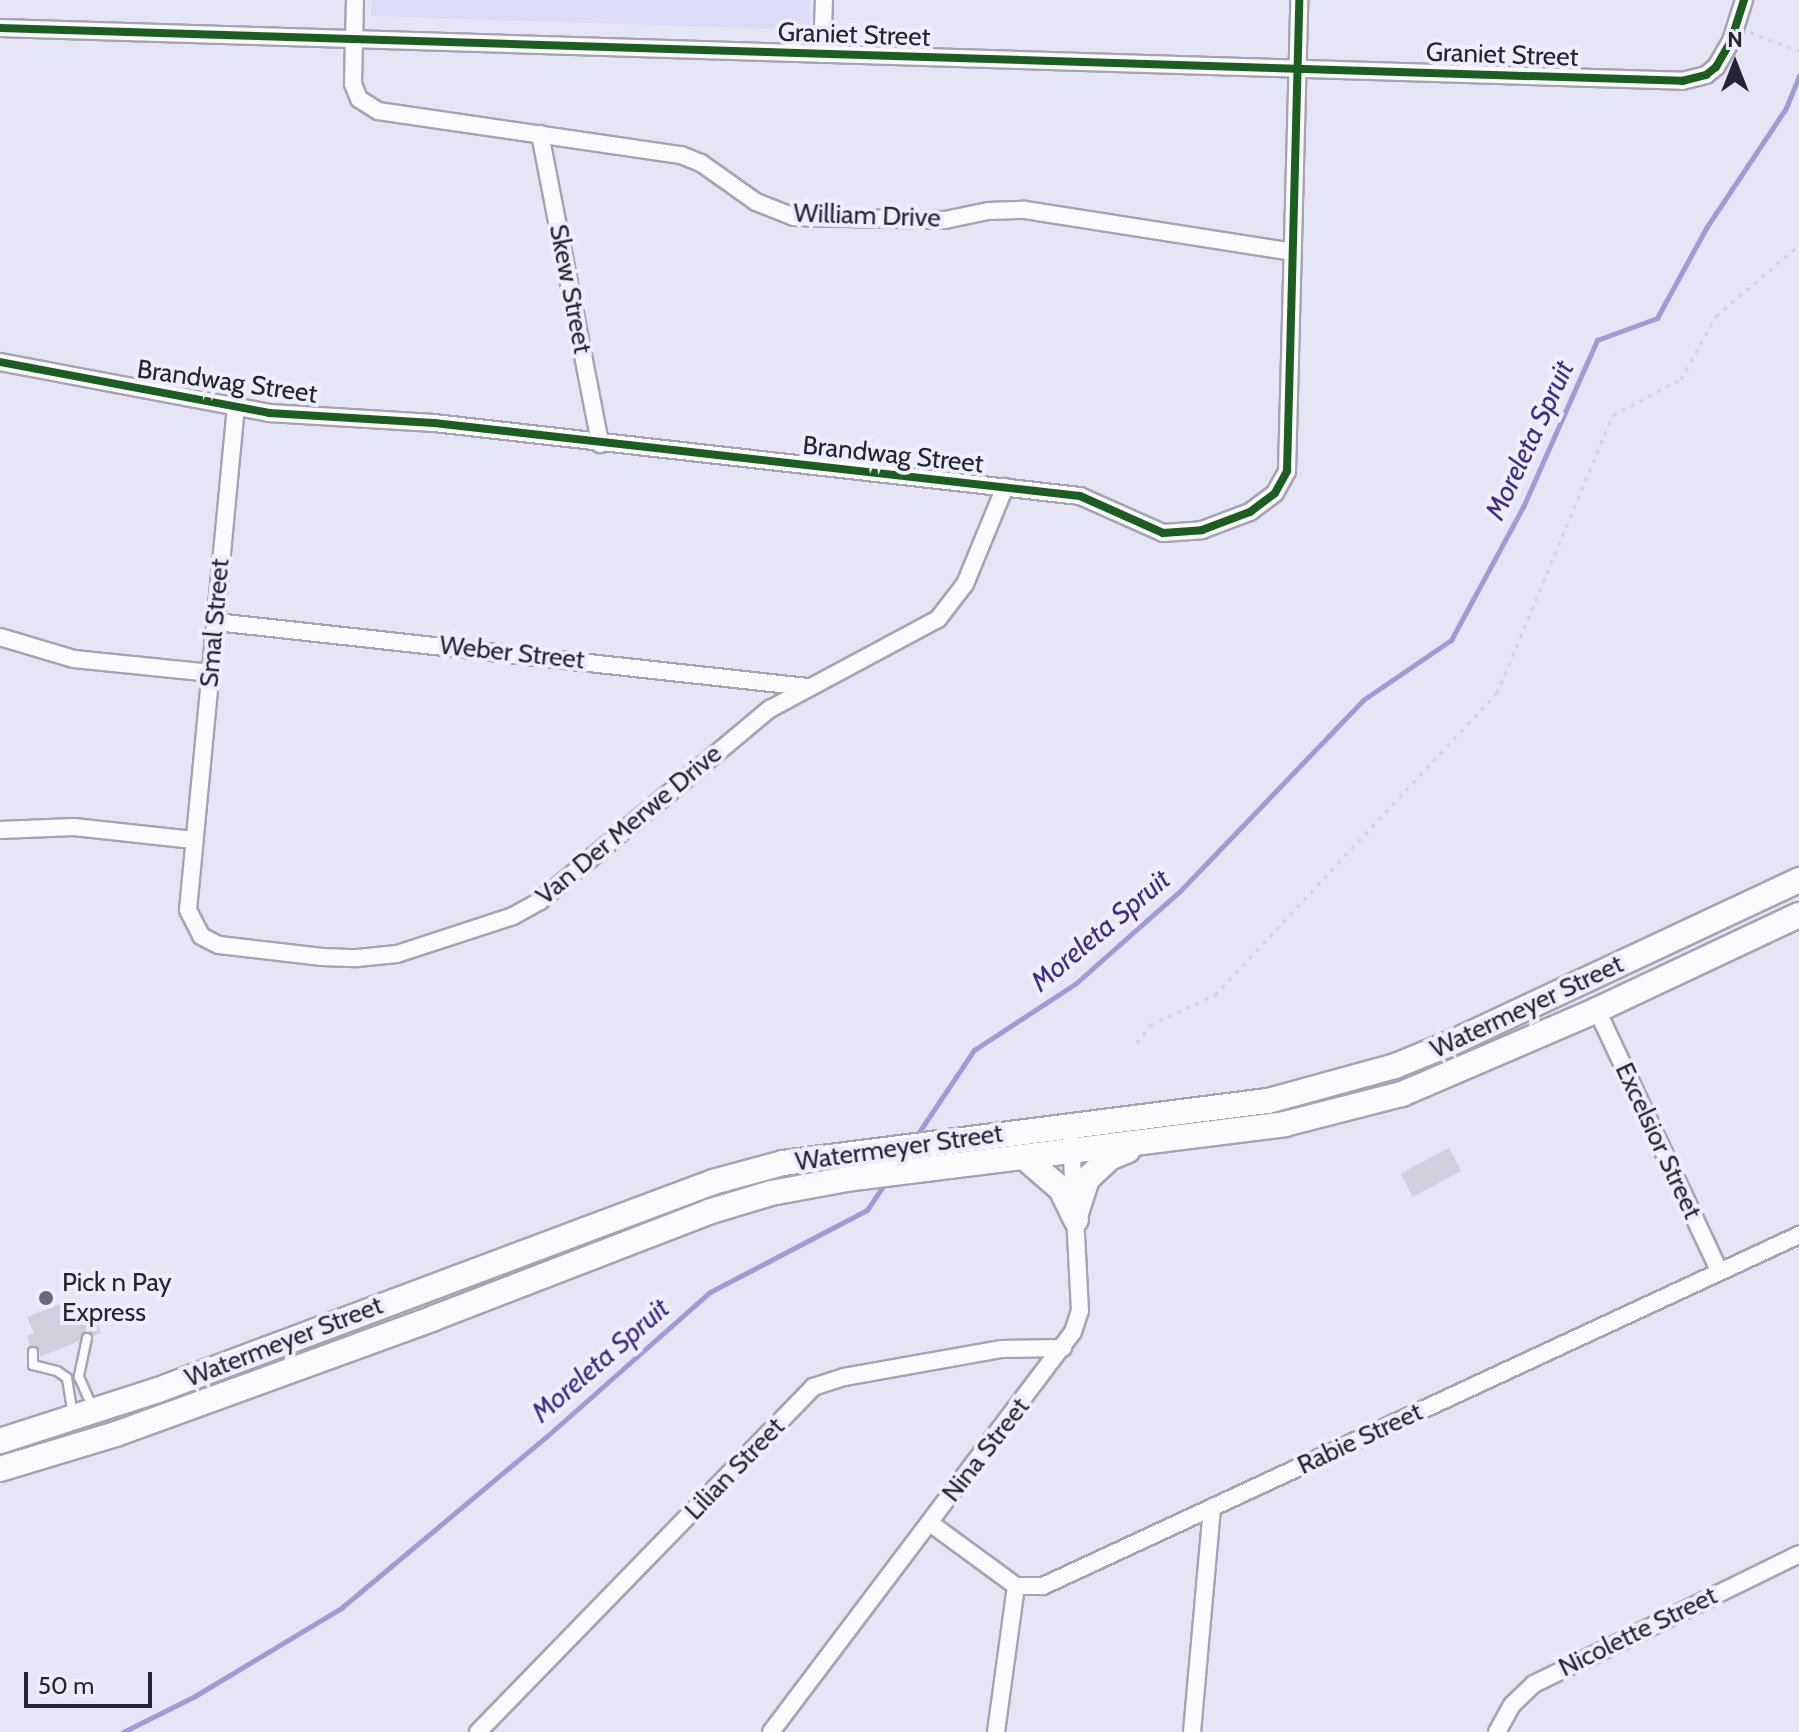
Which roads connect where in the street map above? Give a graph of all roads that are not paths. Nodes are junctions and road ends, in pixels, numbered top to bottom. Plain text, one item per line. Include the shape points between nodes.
1 (355, 0) edge
2 (824, 0) edge
3 (1299, 0) edge
4 (1744, 0) edge
5 (0, 28) edge
6 (354, 38) junction
7 (822, 54) junction
8 (1298, 67) junction
9 (540, 134) junction
10 (1292, 252) junction
11 (0, 362) edge
12 (236, 406) junction
13 (600, 444) junction
14 (1005, 487) junction
15 (216, 622) junction
16 (0, 637) edge
17 (211, 673) junction
18 (808, 687) junction
19 (0, 830) edge
20 (193, 840) junction
21 (1799, 880) edge
22 (1799, 915) edge
23 (1597, 1010) junction
24 (1070, 1125) junction
25 (1149, 1143) junction
26 (1072, 1151) junction
27 (1025, 1158) junction
28 (1076, 1216) junction
29 (1799, 1235) edge
30 (1720, 1272) junction
31 (87, 1338) dead end
32 (1063, 1348) junction
33 (33, 1352) dead end
34 (84, 1415) junction
35 (0, 1441) edge
36 (0, 1469) edge
37 (1212, 1508) junction
38 (930, 1523) junction
39 (1799, 1554) edge
40 (1016, 1586) junction
41 (478, 1732) edge
42 (771, 1732) edge
43 (996, 1732) edge
44 (1192, 1732) edge
45 (1497, 1732) edge

1 - 6 street
2 - 7 street
3 - 8 street, Brandwag Street
4 - 8 street, Graniet Street via 1722,57 1695,80
5 - 6 street, Graniet Street
6 - 7 street, Graniet Street
6 - 9 street, William Drive via 353,84 364,103 378,111
7 - 8 street, Graniet Street
8 - 10 street, Brandwag Street
9 - 10 street, William Drive via 681,155 756,202 794,217 945,220 1025,210
9 - 13 street, Skew Street
10 - 14 street, Brandwag Street via 1288,466 1268,499 1235,520 1167,533 1080,496
11 - 12 street, Brandwag Street
12 - 13 street, Brandwag Street
12 - 15 street, Smal Street
13 - 14 street, Brandwag Street
14 - 18 street, Van Der Merwe Drive via 965,584 946,611 922,629
15 - 17 street, Smal Street
15 - 18 street, Weber Street
16 - 17 street via 85,661
17 - 20 street, Smal Street
18 - 20 street, Van Der Merwe Drive via 751,723 540,901 513,916 397,954 322,957 207,940 188,910
19 - 20 street via 90,828
21 - 24 main road, Watermeyer Street via 1395,1066 1268,1101
22 - 23 main road, Watermeyer Street
23 - 25 main road, Watermeyer Street via 1402,1094 1285,1124
23 - 30 street, Excelsior Street
24 - 26 street, Nina Street
24 - 34 main road, Watermeyer Street via 783,1163 713,1182
25 - 26 main road, Watermeyer Street
25 - 28 main road via 1098,1166 1087,1179
26 - 27 main road, Watermeyer Street
26 - 28 street, Nina Street
27 - 28 main road via 1061,1189
27 - 36 main road, Watermeyer Street via 853,1178 771,1193 708,1212 116,1434
28 - 32 street, Nina Street via 1080,1311
29 - 30 street, Rabie Street
30 - 37 street, Rabie Street
31 - 34 lane via 79,1377
32 - 38 street, Nina Street
32 - 41 street, Lilian Street via 1001,1349 836,1378 813,1387
33 - 34 lane via 33,1365 63,1373
34 - 35 main road, Watermeyer Street
37 - 40 street, Rabie Street via 1053,1582
37 - 44 street
38 - 40 street
38 - 42 street, Nina Street
39 - 45 street, Nicolette Street via 1534,1684 1512,1705
40 - 43 street

